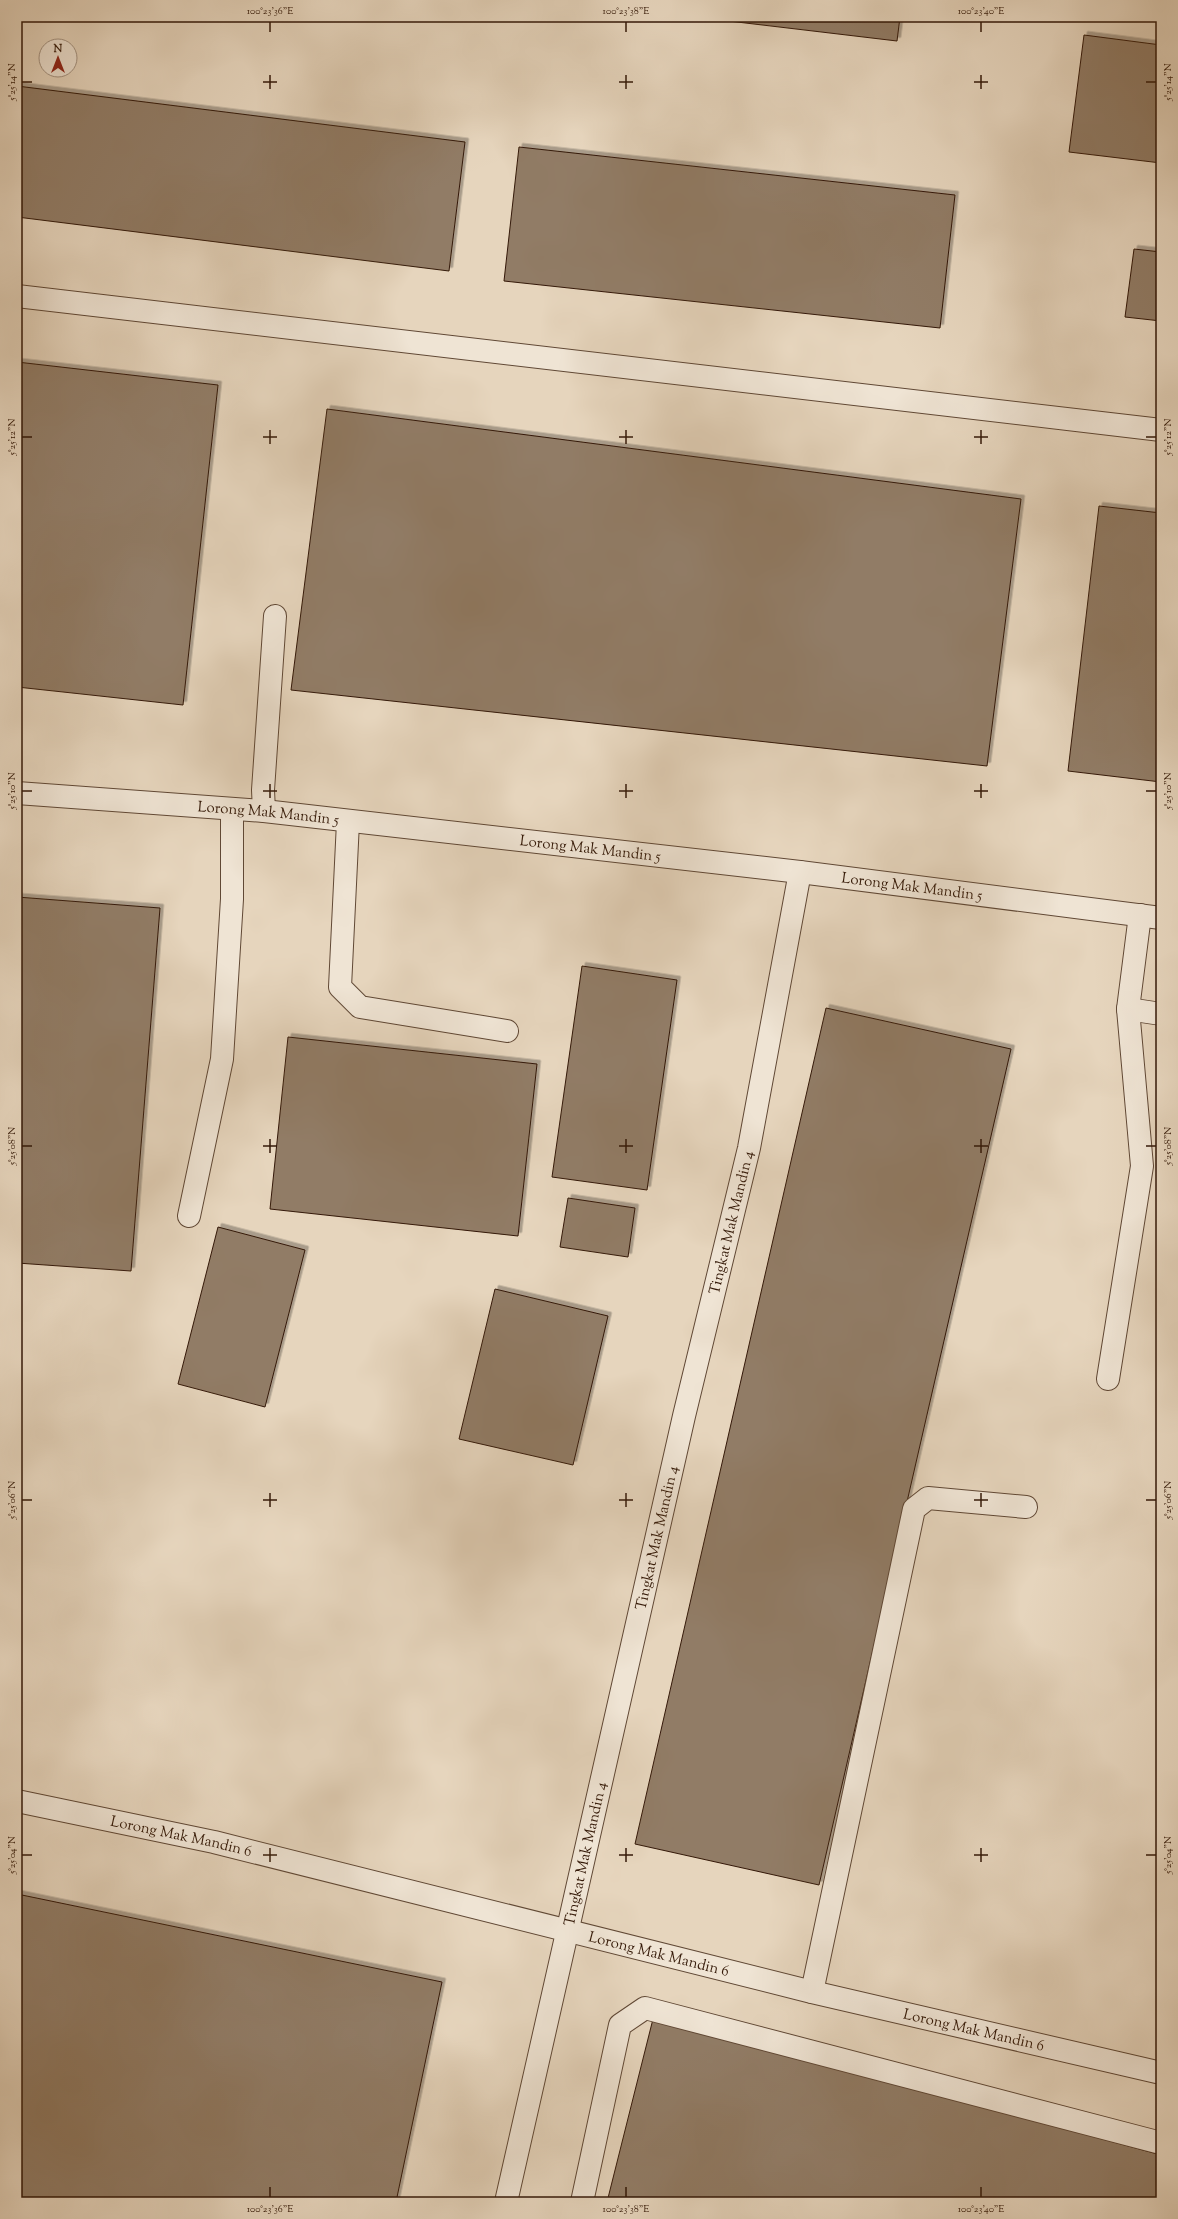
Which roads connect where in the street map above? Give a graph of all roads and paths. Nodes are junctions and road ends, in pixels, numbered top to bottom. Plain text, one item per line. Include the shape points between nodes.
1 (17, 296) edge
2 (1161, 430) edge
3 (275, 616) dead end
4 (17, 793) edge
5 (232, 810) junction
6 (264, 811) junction
7 (348, 822) junction
8 (800, 872) junction
9 (1140, 915) junction
10 (1161, 918) edge
11 (1128, 1008) junction
12 (1161, 1014) edge
13 (507, 1032) dead end
14 (189, 1216) dead end
15 (1108, 1379) dead end
16 (1026, 1507) dead end
17 (17, 1801) edge
18 (568, 1932) junction
19 (812, 1992) junction
20 (1161, 2073) edge
21 (1161, 2143) edge
22 (506, 2202) edge
23 (582, 2202) edge

1 - 2 street
3 - 6 street via 263,790
4 - 5 street, Lorong Mak Mandin 5
5 - 6 street, Lorong Mak Mandin 5
5 - 14 street via 232,899 222,1059
6 - 7 street, Lorong Mak Mandin 5
7 - 8 street, Lorong Mak Mandin 5
7 - 13 street via 340,987 360,1007
8 - 9 street, Lorong Mak Mandin 5
8 - 18 street, Tingkat Mak Mandin 4 via 749,1148 684,1416
9 - 10 street, Lorong Mak Mandin 5
9 - 11 street
11 - 12 street
11 - 15 street via 1142,1166
16 - 19 street via 928,1498 914,1509
17 - 18 street, Lorong Mak Mandin 6 via 214,1842
18 - 19 street, Lorong Mak Mandin 6
18 - 22 street, Tingkat Mak Mandin 4
19 - 20 street, Lorong Mak Mandin 6
21 - 23 street via 645,2008 620,2026

